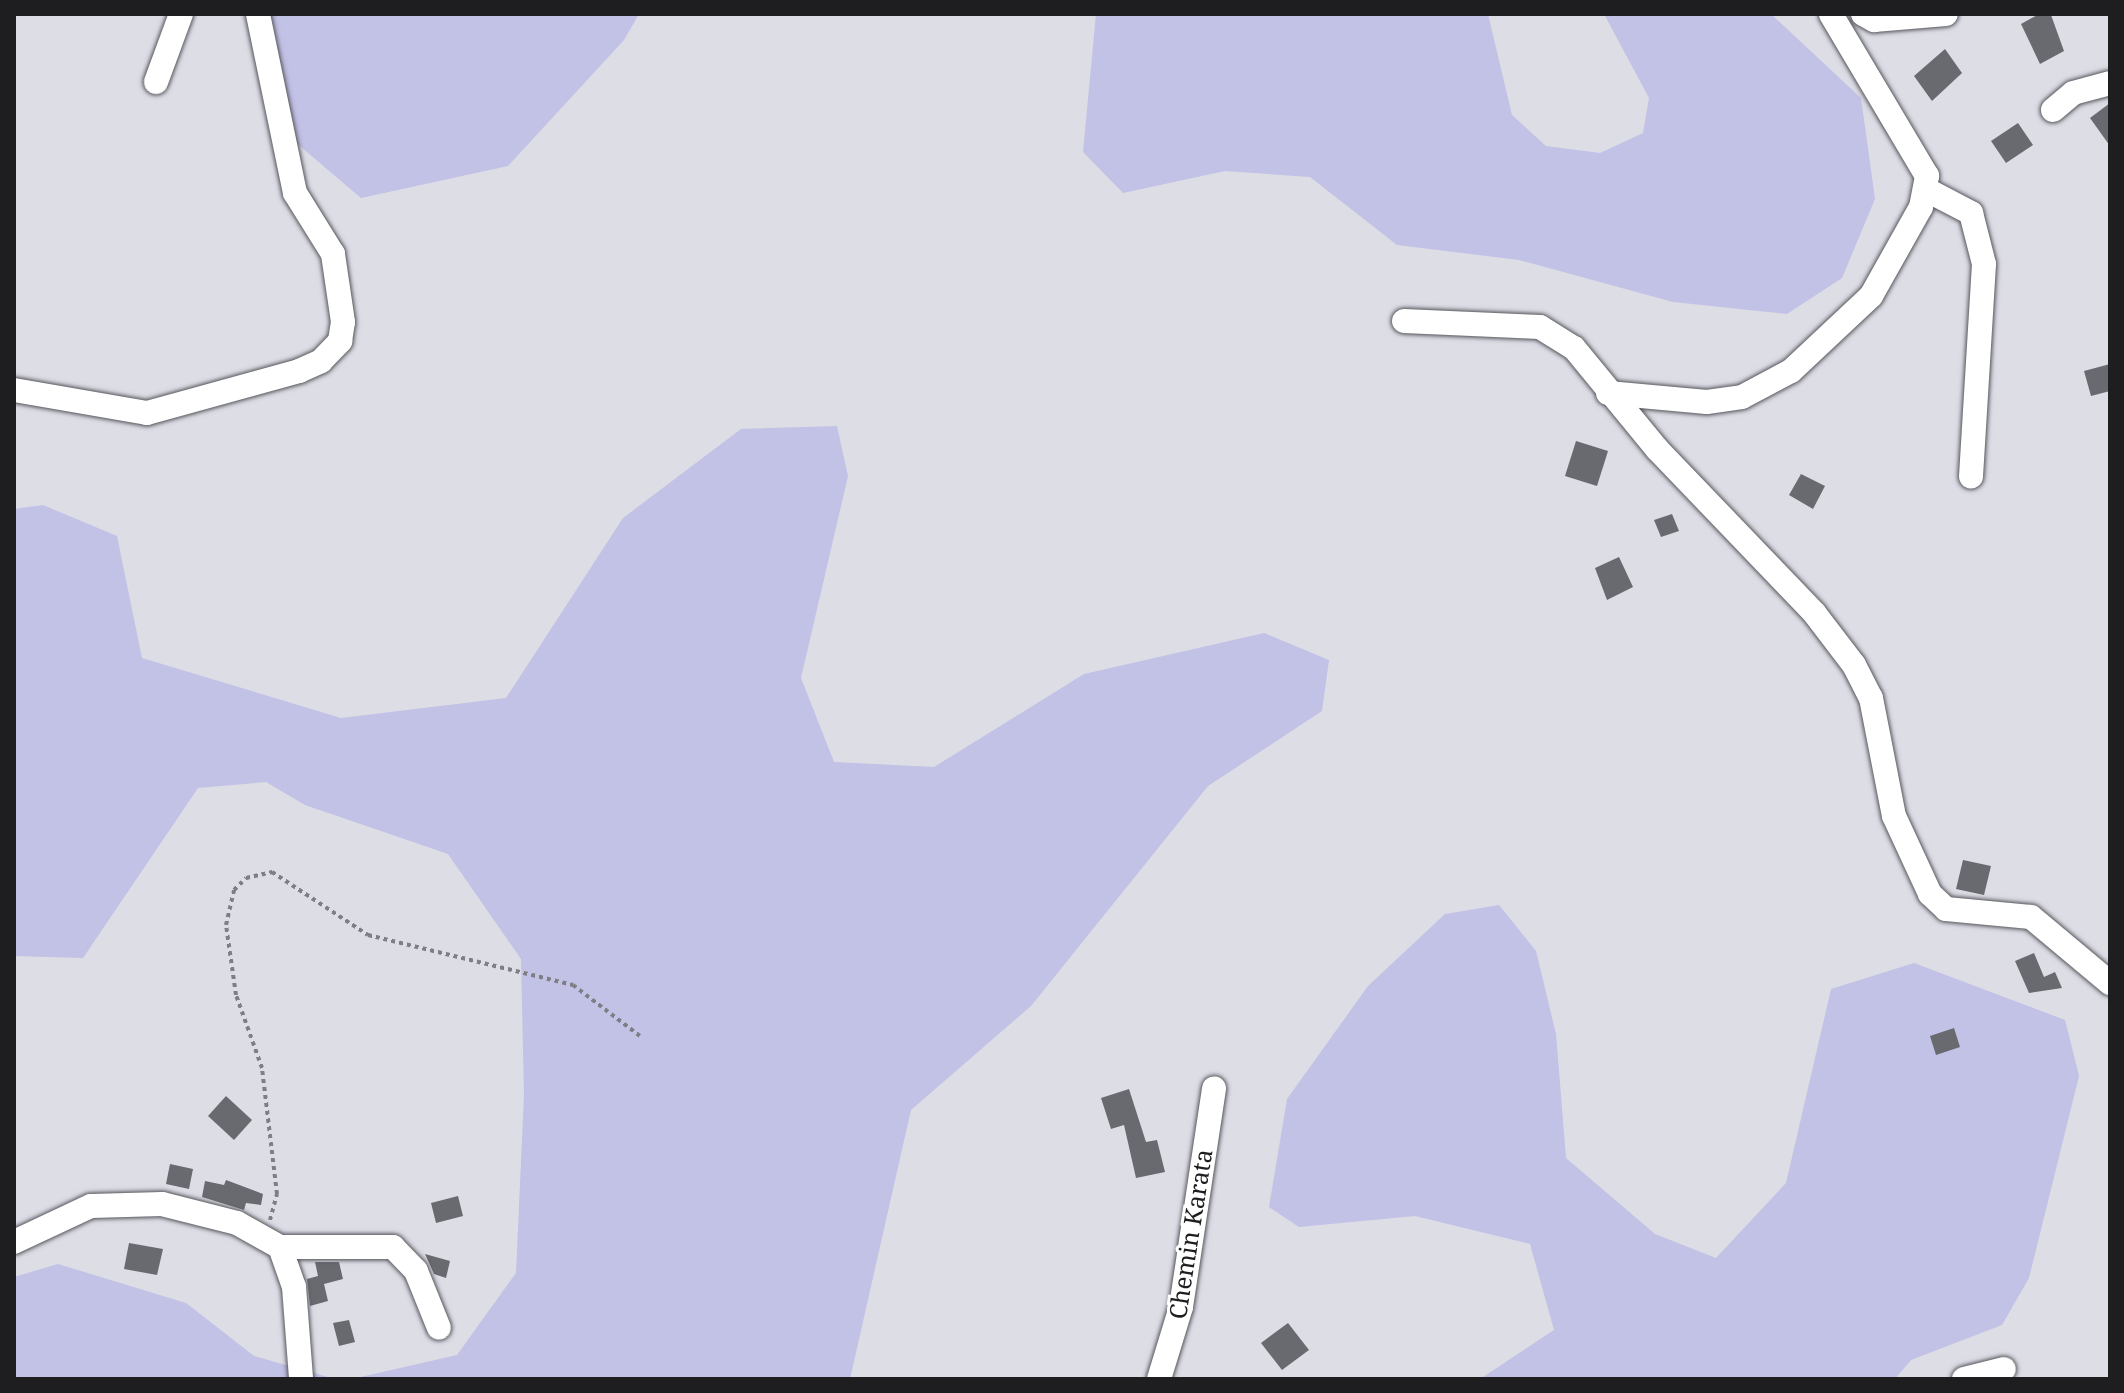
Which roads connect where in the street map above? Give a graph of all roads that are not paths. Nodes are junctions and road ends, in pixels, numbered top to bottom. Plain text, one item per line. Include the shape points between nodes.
1 (181, 14) edge
2 (258, 14) edge
3 (1831, 14) edge
4 (1863, 14) edge
5 (1946, 14) edge
6 (156, 82) dead end
7 (2110, 83) edge
8 (2053, 110) dead end
9 (1927, 190) junction
10 (1404, 321) dead end
11 (14, 390) edge
12 (1608, 393) junction
13 (1971, 477) dead end
14 (2110, 983) edge
15 (1214, 1088) dead end
16 (14, 1242) edge
17 (273, 1242) junction
18 (439, 1328) dead end
19 (2004, 1369) dead end
20 (301, 1379) edge
21 (1159, 1379) edge
22 (1964, 1379) edge

1 - 6 street
2 - 11 street via 295,193 333,254 343,322 340,341 321,361 299,371 147,413
3 - 9 street via 1919,157
4 - 5 street via 1874,20
7 - 8 street via 2073,93
9 - 12 street via 1871,296 1791,371 1742,397 1707,402
9 - 13 street via 1971,213 1984,264
10 - 12 street via 1548,330 1574,348
12 - 14 street via 1815,614 1854,665 1871,698 1894,816 1930,894 1946,909 2031,917
15 - 21 street, Chemin Karata via 1181,1307
16 - 17 street via 91,1206 148,1204 237,1223
17 - 18 street via 393,1247 416,1271
17 - 20 street via 294,1287
19 - 22 street

